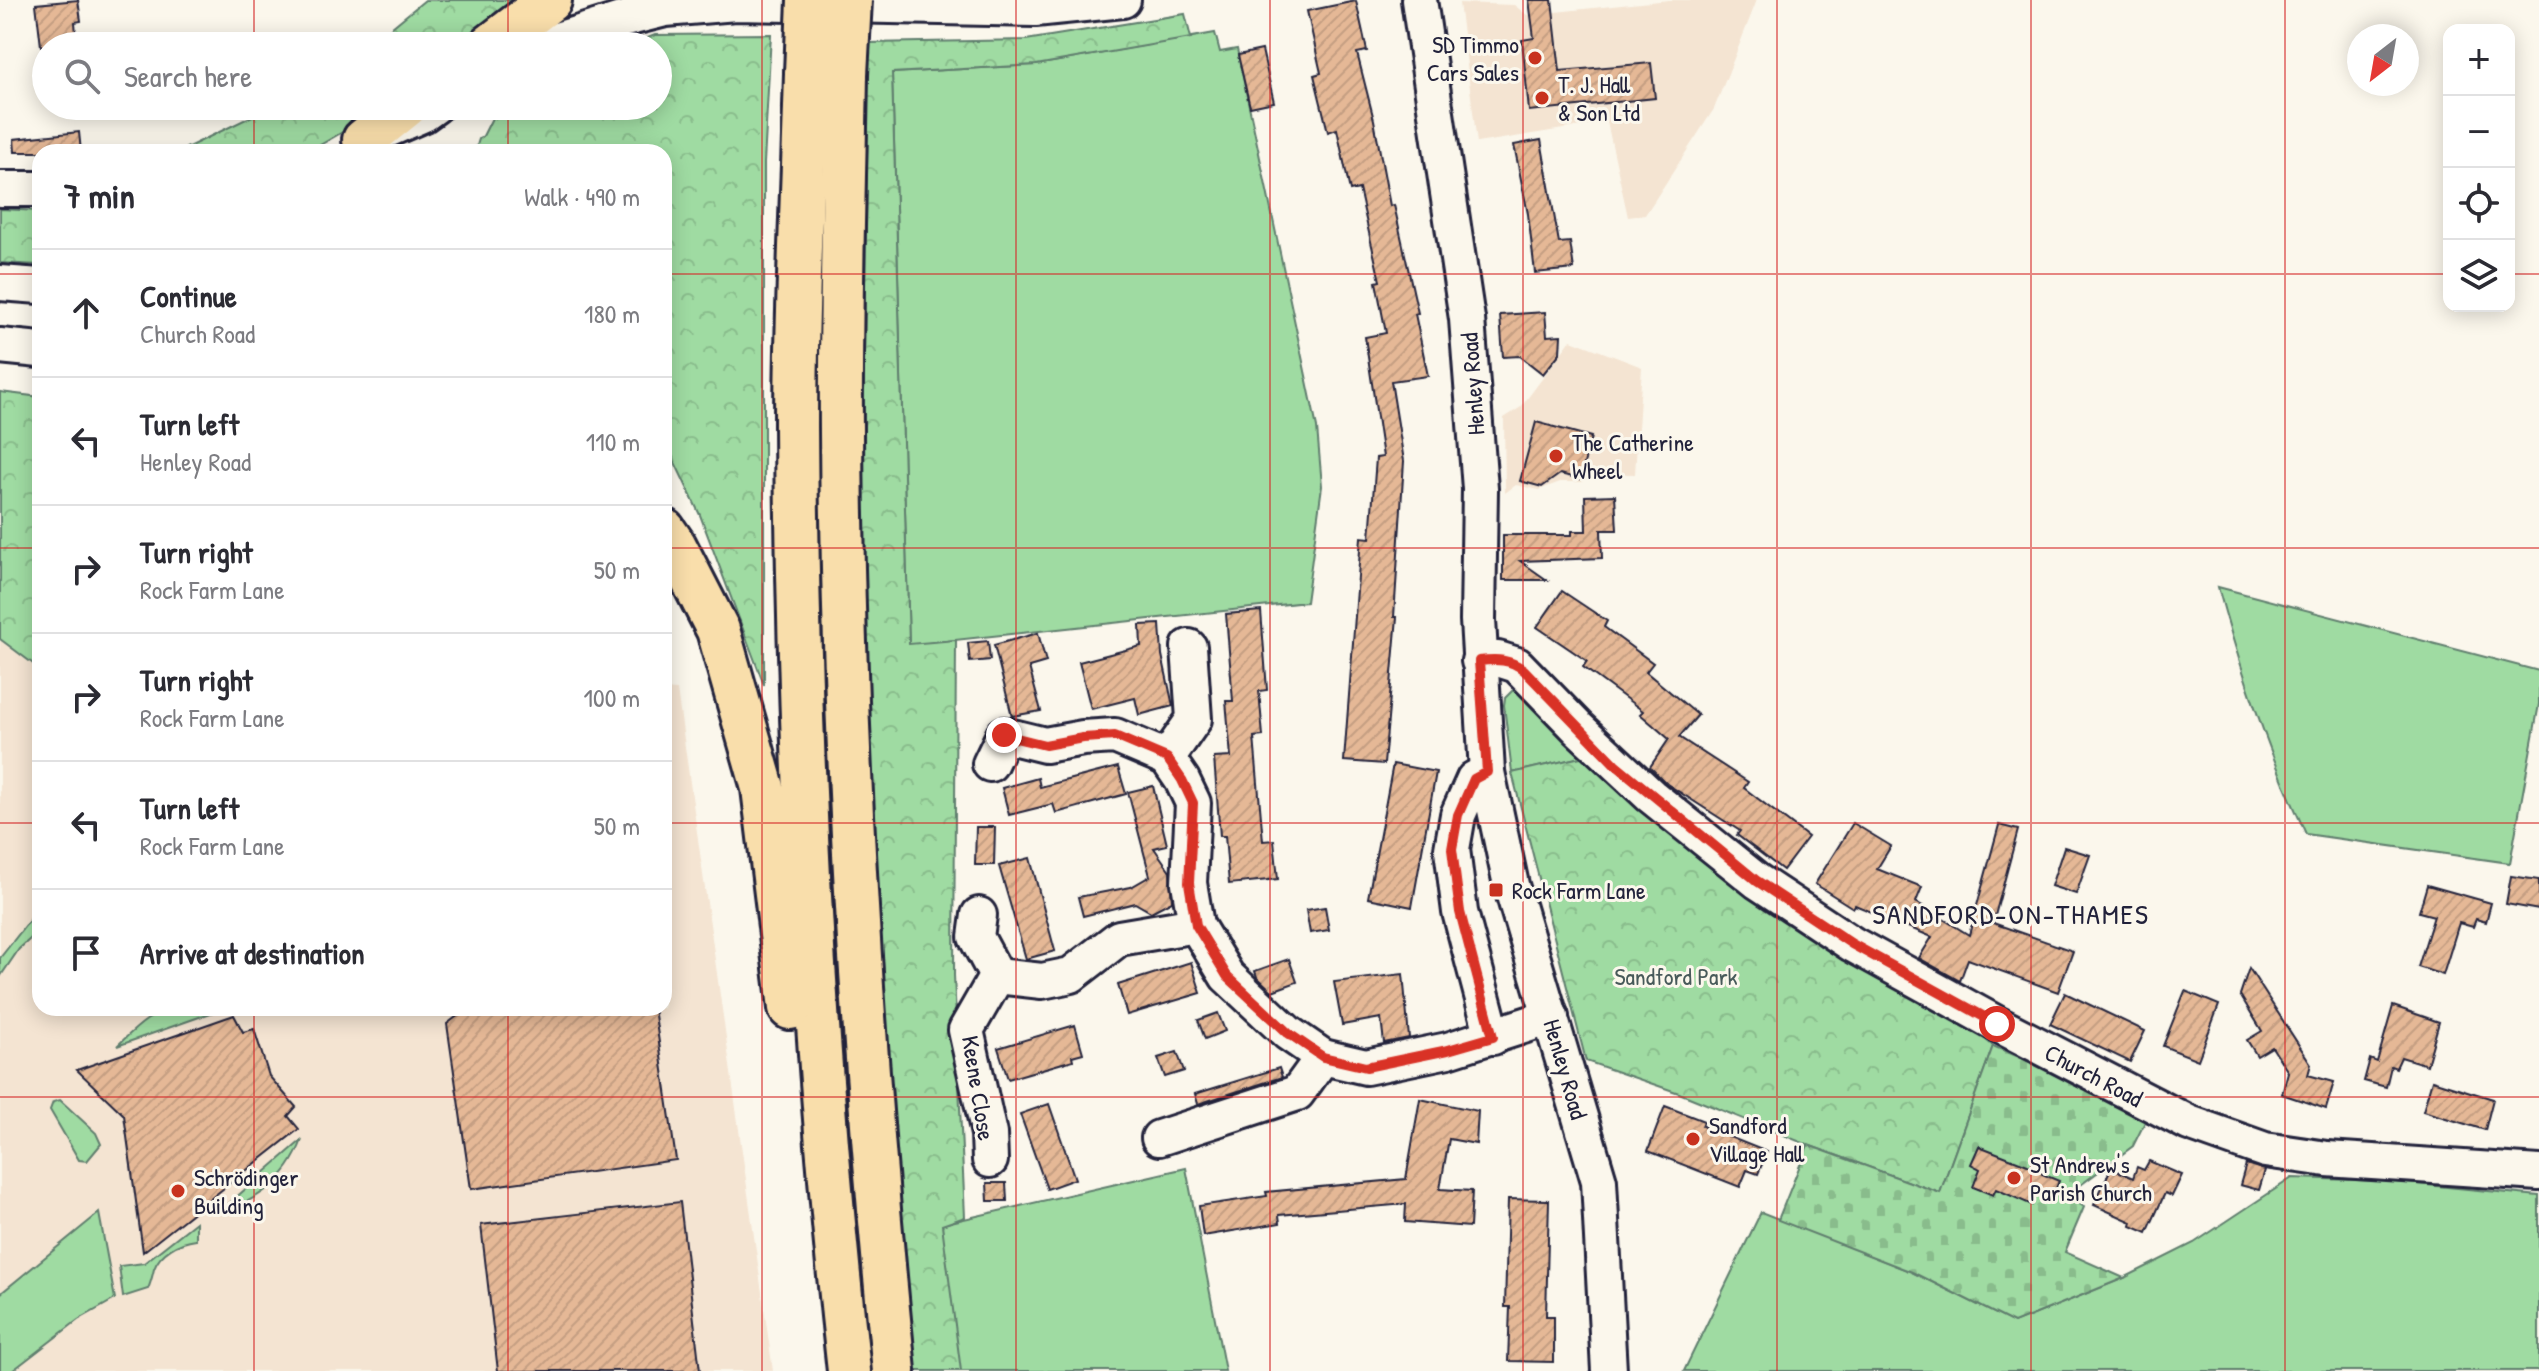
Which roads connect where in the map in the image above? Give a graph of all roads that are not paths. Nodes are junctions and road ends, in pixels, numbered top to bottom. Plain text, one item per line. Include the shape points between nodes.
1 (550, 0) edge
2 (809, 0) edge
3 (850, 0) edge
4 (1123, 0) edge
5 (1419, 0) edge
6 (508, 32) edge
7 (583, 32) edge
8 (408, 120) edge
9 (376, 144) edge
10 (0, 283) edge
11 (32, 285) edge
12 (0, 346) edge
13 (32, 349) edge
14 (672, 542) edge
15 (1189, 647) dead end
16 (1479, 661) junction
17 (1167, 758) junction
18 (990, 764) dead end
19 (1487, 772) junction
20 (979, 915) dead end
21 (1196, 925) junction
22 (997, 976) junction
23 (1551, 1017) junction
24 (1493, 1037) junction
25 (1323, 1057) junction
26 (1159, 1138) dead end
27 (990, 1160) dead end
28 (2539, 1173) edge
29 (839, 1284) junction
30 (849, 1371) edge
31 (894, 1371) edge
32 (1609, 1371) edge

1 - 6 main road
2 - 29 main road, bridge via 796,424 808,881
3 - 31 main road, bridge via 841,431 845,667 853,875
4 - 7 street via 1035,9 736,3 665,9
5 - 16 street, Henley Road via 1467,319 1480,489
8 - 9 main road
10 - 11 street
12 - 13 street
14 - 29 main road via 718,630 763,788 806,1134
15 - 17 street via 1194,719
16 - 19 street, Henley Road
16 - 28 street, Church Road via 1517,665 1651,796 1757,881 1852,944 2189,1123 2265,1150 2327,1159
17 - 18 street via 1115,736 1045,745 1004,735
17 - 21 street via 1193,803 1189,883
19 - 23 street, Henley Road via 1511,885
19 - 24 street via 1474,779 1458,815 1452,849 1460,912
20 - 22 street via 976,937
21 - 22 street via 1119,938 1071,975 1042,981
21 - 25 street via 1227,976 1288,1033
22 - 27 street, Keene Close via 966,1030
23 - 24 street
23 - 32 street, Henley Road via 1599,1181
24 - 25 street via 1366,1067
25 - 26 street via 1297,1093
29 - 30 main road

